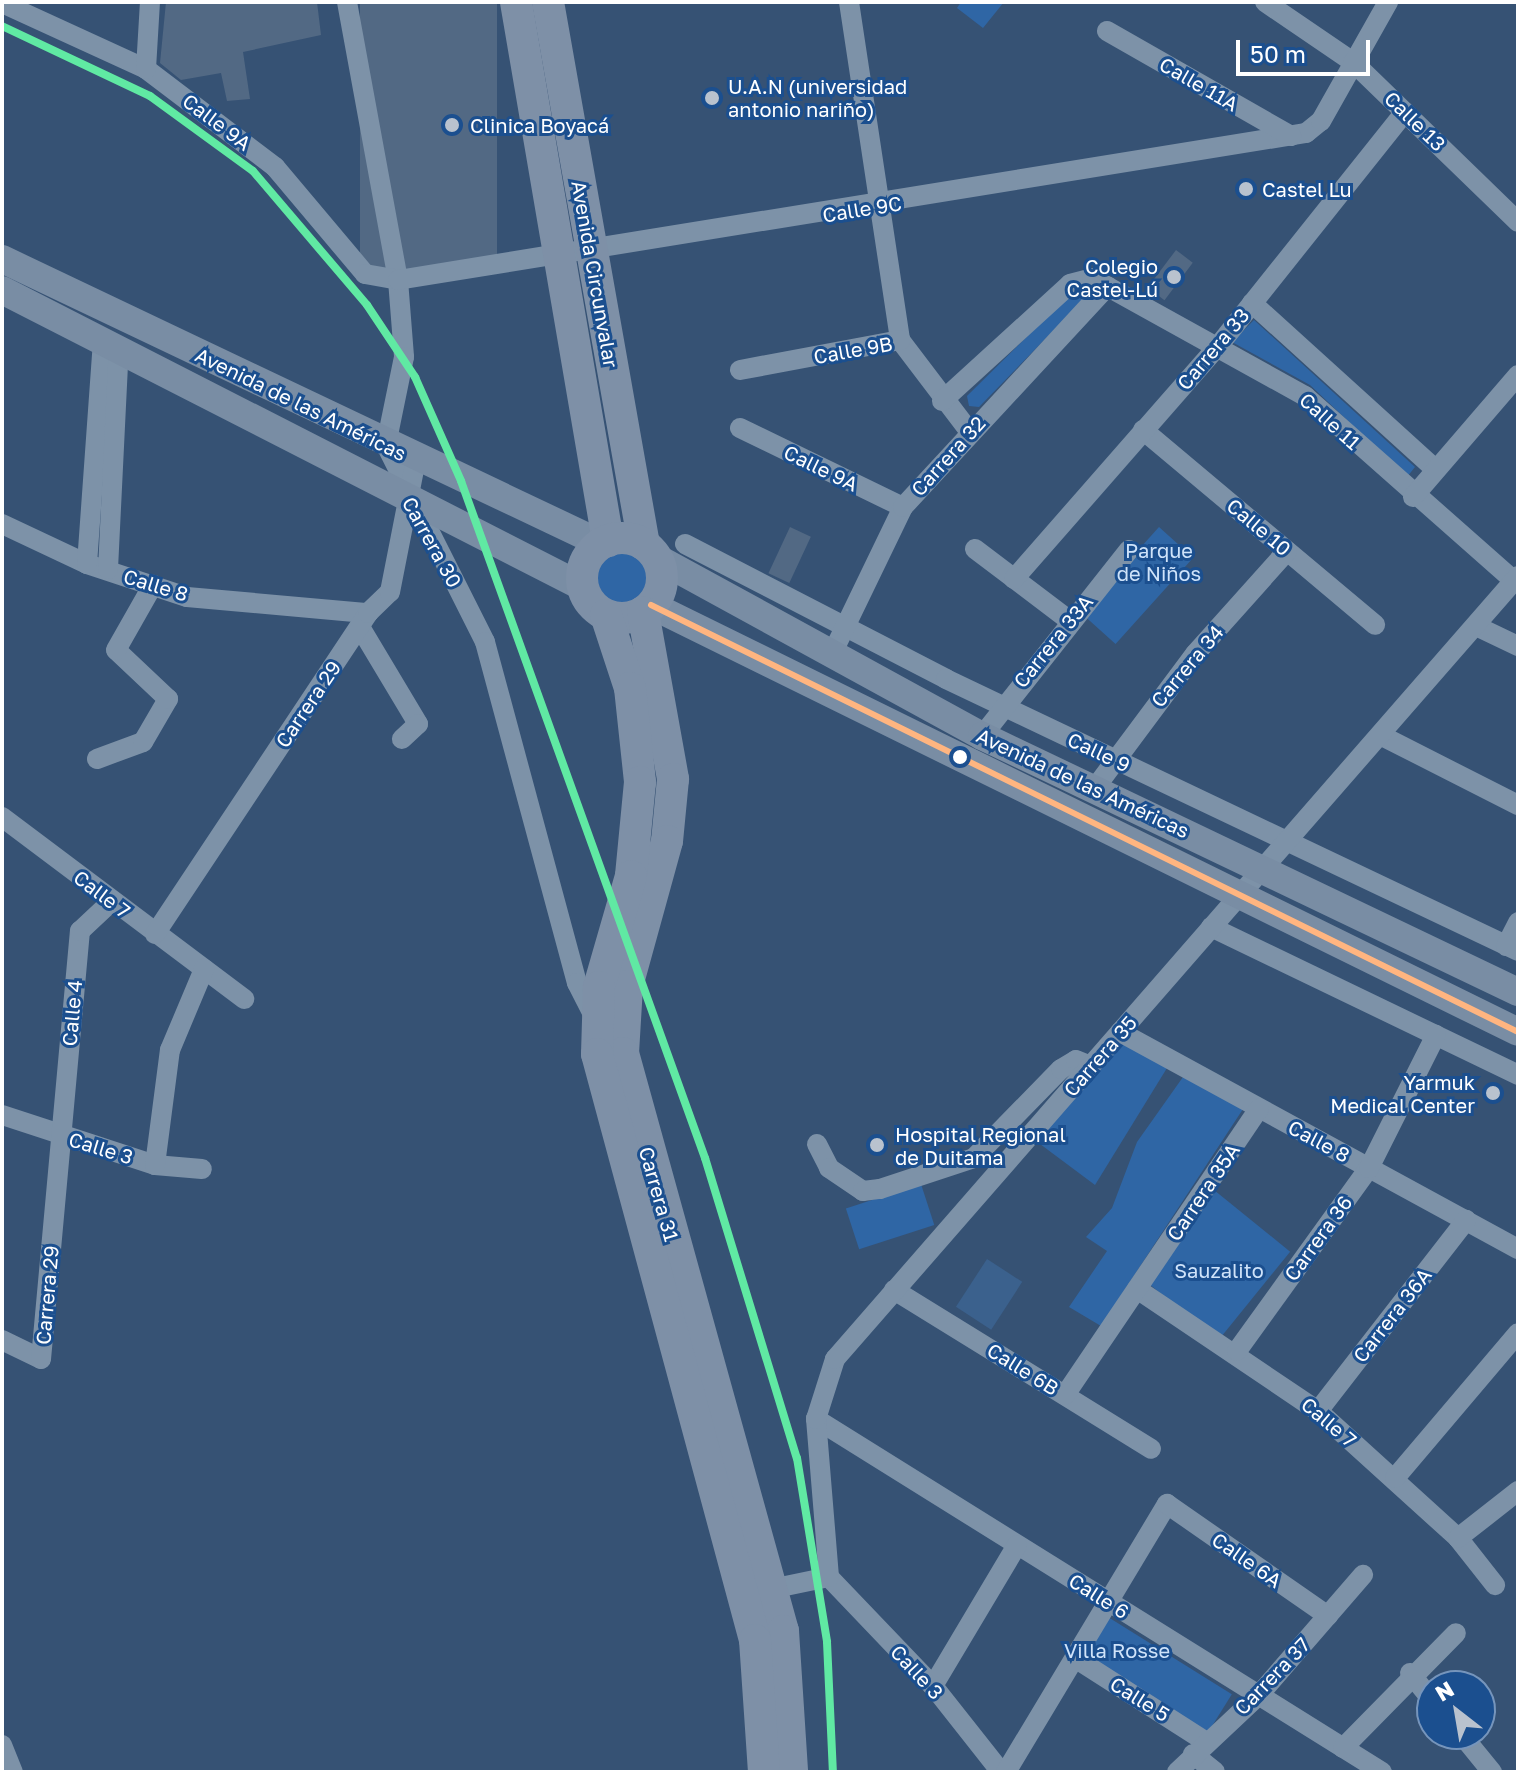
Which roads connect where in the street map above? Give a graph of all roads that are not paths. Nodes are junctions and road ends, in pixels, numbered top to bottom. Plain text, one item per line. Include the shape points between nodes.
1 (150, 2) edge
2 (347, 2) edge
3 (516, 2) edge
4 (548, 2) edge
5 (849, 2) edge
6 (1265, 2) edge
7 (1388, 2) edge
8 (2, 3) edge
9 (1107, 31) dead end
10 (1353, 62) junction
11 (146, 69) junction
12 (1405, 112) junction
13 (1291, 136) junction
14 (881, 206) junction
15 (1518, 222) edge
16 (592, 252) junction
17 (560, 258) junction
18 (2, 259) edge
19 (1080, 277) joint
20 (398, 280) junction
21 (1108, 286) junction
22 (2, 290) edge
23 (1252, 303) junction
24 (106, 309) junction
25 (106, 340) junction
26 (900, 340) junction
27 (1219, 345) junction
28 (740, 370) dead end
29 (1518, 375) edge
30 (942, 401) junction
31 (740, 428) dead end
32 (1143, 430) junction
33 (969, 431) junction
34 (386, 445) junction
35 (416, 460) junction
36 (1434, 468) junction
37 (404, 492) junction
38 (1413, 497) junction
39 (903, 507) junction
40 (2, 524) edge
41 (605, 542) junction
42 (662, 549) junction
43 (975, 549) dead end
44 (1129, 550) dead end
45 (1287, 551) junction
46 (87, 564) junction
47 (108, 569) junction
48 (1014, 579) junction
49 (1516, 579) edge
50 (153, 585) junction
51 (583, 587) junction
52 (647, 608) junction
53 (606, 615) junction
54 (364, 620) junction
55 (1069, 620) junction
56 (1375, 625) dead end
57 (846, 626) junction
58 (1476, 626) junction
59 (1518, 646) edge
60 (831, 656) junction
61 (946, 679) junction
62 (1002, 705) junction
63 (933, 711) junction
64 (982, 736) junction
65 (1382, 736) junction
66 (402, 739) dead end
67 (1112, 758) junction
68 (97, 759) dead end
69 (1095, 788) junction
70 (1518, 805) edge
71 (2, 817) edge
72 (1290, 838) junction
73 (1263, 869) junction
74 (1238, 897) junction
75 (111, 902) junction
76 (1518, 922) edge
77 (1211, 927) junction
78 (155, 934) junction
79 (1512, 948) edge
80 (204, 969) junction
81 (1518, 992) edge
82 (244, 999) dead end
83 (596, 1021) junction
84 (1120, 1032) junction
85 (1518, 1032) edge
86 (1436, 1035) junction
87 (1091, 1066) junction
88 (1518, 1075) edge
89 (1259, 1109) junction
90 (2, 1115) edge
91 (61, 1136) junction
92 (817, 1144) dead end
93 (155, 1165) junction
94 (1369, 1168) junction
95 (202, 1169) dead end
96 (1466, 1220) junction
97 (1518, 1249) edge
98 (1137, 1289) junction
99 (894, 1290) junction
100 (1518, 1333) edge
101 (2, 1340) edge
102 (1237, 1351) junction
103 (1065, 1395) junction
104 (1318, 1411) junction
105 (816, 1419) junction
106 (1151, 1449) dead end
107 (1395, 1478) junction
108 (1518, 1491) edge
109 (1458, 1538) junction
110 (729, 1544) junction
111 (1017, 1545) junction
112 (1363, 1575) dead end
113 (829, 1577) junction
114 (1495, 1585) dead end
115 (771, 1589) junction
116 (1108, 1601) junction
117 (1328, 1616) junction
118 (1456, 1633) dead end
119 (1075, 1658) junction
120 (1410, 1673) junction
121 (1416, 1680) edge
122 (933, 1686) junction
123 (1259, 1695) junction
124 (2, 1745) edge
125 (1199, 1747) junction
126 (1343, 1748) junction
127 (1474, 1750) edge
128 (13, 1772) edge
129 (764, 1772) edge
130 (792, 1772) edge
131 (1003, 1772) edge
132 (1177, 1772) edge
133 (1215, 1772) edge
134 (1382, 1772) edge
135 (1492, 1772) edge

1 - 11 street
2 - 20 street
3 - 17 highway, Avenida Circunvalar
4 - 16 highway, Avenida Circunvalar
5 - 14 street
6 - 10 street, Calle 13
7 - 10 street
8 - 11 street, Calle 9A
9 - 13 street, Calle 11A
10 - 12 street, Calle 13
10 - 13 street, Calle 9C via 1321,121
11 - 20 street, Calle 9A via 275,167 365,274
12 - 15 street, Calle 13
12 - 23 street, Carrera 33
13 - 14 street, Calle 9C
14 - 16 street, Calle 9C
14 - 26 street
16 - 17 street, Calle 9C
16 - 42 highway, Avenida Circunvalar
17 - 20 street, Calle 9C
17 - 41 highway, Avenida Circunvalar
18 - 24 main road, Avenida de las Américas
19 - 21 street, Calle 11
19 - 30 street, Carrera 32
20 - 34 street via 404,357
21 - 27 street, Calle 11
21 - 33 street, Carrera 32
22 - 25 main road, Avenida de las Américas
23 - 27 street, Carrera 33
23 - 36 street
24 - 25 main road
24 - 34 main road, Avenida de las Américas
25 - 37 main road, Avenida de las Américas
25 - 46 street
25 - 47 street
26 - 28 street, Calle 9B
26 - 30 street, Calle 9B
27 - 32 street, Carrera 33
27 - 38 street, Calle 11 via 1305,396
29 - 36 street
30 - 33 street, Calle 9B
31 - 39 street, Calle 9A
32 - 45 street, Calle 10
32 - 48 street, Carrera 33
33 - 39 street, Carrera 32
34 - 35 main road, Avenida de las Américas
34 - 37 street, Carrera 30
35 - 37 street, Carrera 29
35 - 41 main road, Avenida de las Américas
36 - 38 street
37 - 51 main road, Avenida de las Américas
37 - 54 street, Carrera 29 via 396,578
37 - 83 street, Carrera 30 via 490,656 577,983
38 - 49 street, Calle 11
39 - 57 street, Carrera 32
40 - 46 street, Calle 8
41 - 42 highway
41 - 51 highway via 586,563
42 - 52 highway via 662,580
42 - 57 street, Calle 9
42 - 60 main road, Avenida de las Américas
43 - 48 street
44 - 55 street, Carrera 33A
45 - 56 street, Calle 10
45 - 67 street, Carrera 34
46 - 47 street, Calle 8
47 - 50 street, Calle 8
48 - 55 street
49 - 58 street, Carrera 35
50 - 54 street, Calle 8 via 187,597
50 - 68 street via 116,650 168,699 143,742
51 - 53 highway
52 - 53 highway
52 - 74 main road, Avenida de las Américas
52 - 115 highway, Carrera 31 via 673,779 667,841 627,986 623,1053
53 - 83 highway, Carrera 31 via 630,688 640,782 631,876
54 - 66 street via 418,724
54 - 78 street, Carrera 29
55 - 62 street, Carrera 33A
57 - 60 street, Carrera 32
57 - 61 street, Calle 9
58 - 59 street
58 - 65 street, Carrera 35
60 - 63 main road, Avenida de las Américas
61 - 62 street, Calle 9
61 - 63 street
62 - 64 street, Carrera 33A
62 - 67 street, Calle 9
63 - 64 main road, Avenida de las Américas
64 - 69 main road, Avenida de las Américas
65 - 70 street
65 - 72 street, Carrera 35
67 - 69 street, Carrera 34
67 - 72 street, Calle 9
69 - 73 main road, Avenida de las Américas
71 - 75 street, Calle 7
72 - 73 street, Carrera 35
72 - 79 street, Calle 9
73 - 74 street, Carrera 35
73 - 81 main road, Avenida de las Américas
74 - 77 street, Carrera 35
74 - 85 main road, Avenida de las Américas
75 - 78 street, Calle 7
75 - 91 street, Calle 4 via 80,931
76 - 79 street
77 - 84 street, Carrera 35
77 - 86 street
78 - 80 street, Calle 7
80 - 82 street, Calle 7
80 - 93 street via 170,1050
83 - 110 highway, Carrera 31 via 602,1081
84 - 87 street, Carrera 35
84 - 89 street, Calle 8
86 - 88 street
86 - 94 street, Carrera 36
87 - 92 street via 1076,1060 1061,1069 974,1158 880,1189 863,1191 838,1174
87 - 99 street, Carrera 35
89 - 94 street, Calle 8
89 - 98 street, Carrera 35A
90 - 91 street, Calle 3
91 - 93 street, Calle 3
91 - 101 street, Carrera 29 via 41,1359
93 - 95 street, Calle 3
94 - 96 street, Calle 8
94 - 102 street, Carrera 36
96 - 97 street, Calle 8
96 - 104 street, Carrera 36A
98 - 102 street, Calle 7
98 - 103 street, Carrera 35A
99 - 103 street, Calle 6B
99 - 105 street, Carrera 35 via 835,1359
100 - 107 street
102 - 104 street, Calle 7
103 - 106 street, Calle 6B
104 - 107 street, Calle 7
105 - 111 street, Calle 6
105 - 113 street, Carrera 35
107 - 109 street, Calle 7
108 - 109 street
109 - 114 street, Calle 7
110 - 115 highway
110 - 129 highway, Carrera 31 via 755,1640
111 - 116 street, Calle 6
111 - 122 street
112 - 117 street, Carrera 37
113 - 115 street
113 - 122 street, Calle 3
115 - 130 highway, Carrera 31 via 783,1631
116 - 117 street, Calle 6A via 1167,1504
116 - 119 street
116 - 123 street, Calle 6
117 - 123 street, Carrera 37
118 - 120 street
119 - 125 street, Calle 5
119 - 131 street
120 - 121 street
120 - 126 street
122 - 131 street, Calle 3
123 - 125 street, Carrera 37
123 - 126 street, Calle 6
124 - 128 street
125 - 132 street, Carrera 37
125 - 133 street, Calle 5
126 - 134 street, Calle 6
127 - 135 street

